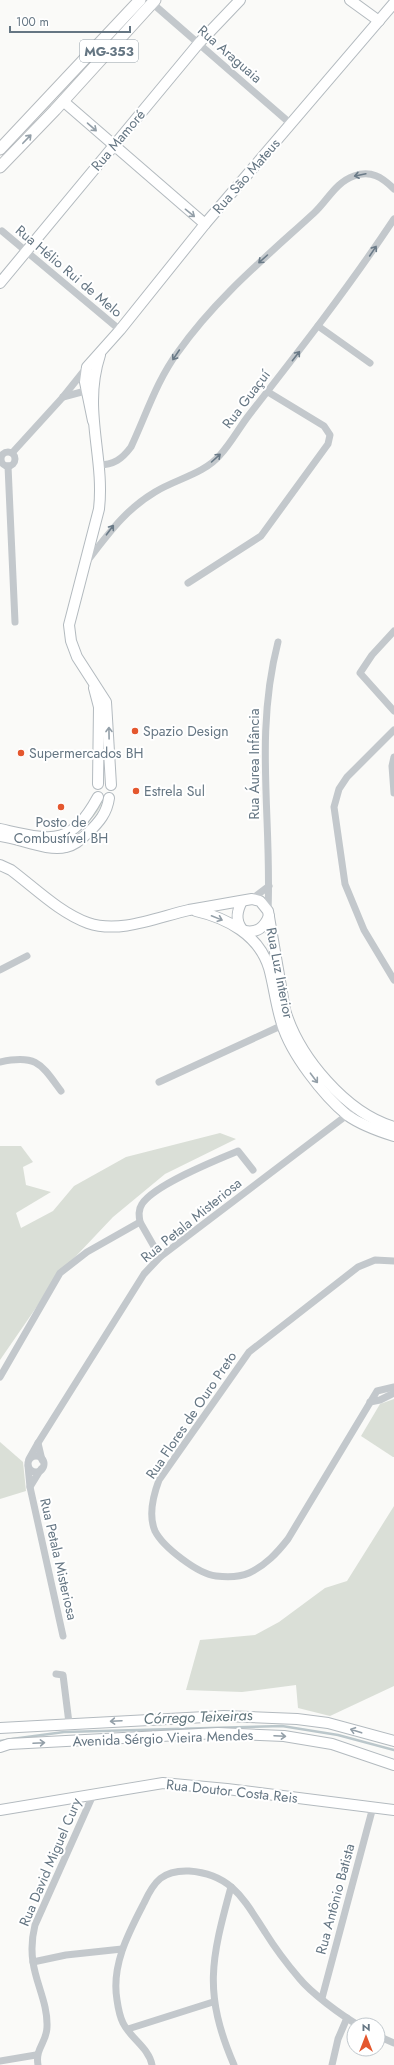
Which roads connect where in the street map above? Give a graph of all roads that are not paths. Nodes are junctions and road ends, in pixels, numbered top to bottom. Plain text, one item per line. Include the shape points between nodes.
1 (140, 0) edge
2 (240, 0) edge
3 (350, 0) edge
4 (154, 2) edge
5 (394, 3) edge
6 (379, 21) junction
7 (199, 42) junction
8 (89, 54) junction
9 (63, 102) junction
10 (291, 124) junction
11 (114, 146) junction
12 (0, 149) edge
13 (0, 167) edge
14 (394, 189) edge
15 (394, 218) edge
16 (205, 224) junction
17 (2, 231) dead end
18 (26, 251) junction
19 (0, 283) edge
20 (318, 326) junction
21 (120, 330) junction
22 (101, 352) junction
23 (370, 363) dead end
24 (87, 366) junction
25 (89, 390) junction
26 (268, 392) junction
27 (63, 398) junction
28 (2, 452) edge
29 (12, 453) junction
30 (98, 465) junction
31 (8, 466) junction
32 (86, 562) junction
33 (188, 583) dead end
34 (15, 622) dead end
35 (394, 631) edge
36 (278, 642) dead end
37 (90, 676) junction
38 (394, 711) edge
39 (394, 730) edge
40 (394, 757) edge
41 (98, 784) junction
42 (111, 786) junction
43 (394, 793) edge
44 (98, 797) junction
45 (109, 798) junction
46 (0, 829) edge
47 (0, 836) edge
48 (0, 865) edge
49 (269, 886) junction
50 (247, 900) junction
51 (191, 910) junction
52 (268, 914) junction
53 (243, 930) junction
54 (27, 956) dead end
55 (0, 970) edge
56 (394, 980) edge
57 (286, 1024) junction
58 (0, 1062) edge
59 (159, 1082) dead end
60 (62, 1091) dead end
61 (352, 1112) junction
62 (394, 1127) edge
63 (394, 1136) edge
64 (253, 1170) dead end
65 (140, 1222) junction
66 (160, 1257) junction
67 (394, 1262) edge
68 (0, 1377) edge
69 (394, 1387) edge
70 (394, 1393) edge
71 (370, 1402) junction
72 (38, 1443) junction
73 (42, 1460) junction
74 (28, 1464) junction
75 (41, 1469) junction
76 (30, 1487) junction
77 (63, 1636) dead end
78 (56, 1674) dead end
79 (69, 1723) junction
80 (0, 1728) edge
81 (394, 1741) edge
82 (0, 1747) edge
83 (394, 1765) edge
84 (93, 1795) junction
85 (373, 1807) junction
86 (0, 1810) edge
87 (394, 1810) edge
88 (231, 1887) junction
89 (122, 1949) junction
90 (33, 1962) junction
91 (322, 1998) junction
92 (214, 2002) junction
93 (347, 2017) edge
94 (346, 2022) edge
95 (128, 2029) junction
96 (36, 2055) junction
97 (0, 2061) edge
98 (38, 2065) edge
99 (152, 2065) edge
100 (234, 2065) edge
101 (332, 2065) edge

1 - 8 main road, MG-353
2 - 7 main road, Rua Mamoré
3 - 6 main road
4 - 7 street, Rua Araguaia
4 - 9 main road, MG-353
5 - 6 main road, Rua São Mateus
6 - 10 main road, Rua São Mateus
7 - 10 street, Rua Araguaia
7 - 11 main road, Rua Mamoré
8 - 9 main road via 87,63 62,90 60,98
8 - 12 main road, MG-353
9 -> 11 main road
13 -> 9 main road, MG-353
10 - 16 main road, Rua São Mateus
11 -> 16 main road
11 - 18 main road, Rua Mamoré
14 -> 30 street via 385,179 370,173 353,176 341,184 316,212 218,302 177,352 160,380 131,447 118,461
20 -> 15 street, Rua Guaçuí
16 - 21 main road, Rua São Mateus
17 - 18 street, Rua Hélio Rui de Melo
18 - 19 main road, Rua Mamoré
18 - 21 street, Rua Hélio Rui de Melo
20 - 23 street
26 -> 20 street, Rua Guaçuí
21 - 22 main road, Rua São Mateus
22 - 24 main road, Rua São Mateus
22 - 25 main road
24 - 25 main road via 85,376
24 - 27 street
25 - 27 street
25 - 30 main road
32 -> 26 street, Rua Guaçuí via 112,527 140,502 156,491 206,467 220,455
26 - 33 street via 324,426 330,435 328,444 261,536
27 - 29 street
28 - 29 street
28 - 31 street via 2,462
29 - 31 street via 15,461
30 - 32 main road via 99,509
31 - 34 street
32 - 37 main road via 69,625 74,649
35 - 38 street via 360,673
36 - 49 street, Rua Áurea Infância via 270,674 264,744
37 - 41 main road via 99,707
42 -> 37 main road via 106,702
39 - 56 street via 348,777 339,789 334,807 344,884 364,930
40 - 43 street
41 - 42 main road via 104,782
41 - 44 main road via 95,790
42 - 45 main road via 112,795
44 - 45 main road via 106,800
44 - 46 main road via 79,826 63,835 43,838
45 - 47 main road via 108,806 98,824 76,843 67,847 48,847
48 - 51 main road via 11,870 73,916 90,923 120,926
49 - 50 street
49 - 52 street, Rua Áurea Infância
50 - 51 main road
50 - 52 main road via 264,904
50 - 53 main road via 237,915
51 -> 53 main road via 203,912
52 - 53 main road via 264,925 258,931
52 - 57 main road, Rua Luz Interior
53 - 57 main road, Rua Luz Interior via 265,957
54 - 55 street
57 - 59 street
57 - 61 main road, Rua Luz Interior
58 - 60 street via 15,1059 32,1060 41,1064
61 - 62 main road, Rua Luz Interior
61 - 63 main road, Rua Luz Interior via 374,1130
61 - 66 street, Rua Petala Misteriosa
64 - 65 street via 238,1150 194,1170 147,1198 141,1206
65 - 66 street
65 - 68 street via 87,1252 60,1273
66 - 72 street, Rua Petala Misteriosa via 144,1274
67 - 71 street, Rua Flores de Ouro Preto via 375,1260 358,1267 249,1352 158,1480 151,1515 155,1531 166,1546 183,1559 214,1576 248,1573 258,1568 273,1558 288,1539
69 - 71 street, Rua Flores de Ouro Preto via 377,1391
70 - 71 street
72 - 73 street
72 - 74 street, Rua Petala Misteriosa
73 - 74 street via 36,1456 32,1457
73 - 75 street
74 - 75 street via 33,1471
74 - 76 street, Rua Petala Misteriosa
75 - 76 street
76 - 77 street, Rua Petala Misteriosa
78 - 79 street via 63,1675
79 - 80 main road, Avenida Sérgio Vieira Mendes
81 -> 79 main road, Avenida Sérgio Vieira Mendes via 328,1723 297,1719 224,1716
82 -> 83 main road, Avenida Sérgio Vieira Mendes via 9,1744 218,1733 284,1736 332,1744
84 - 85 main road, Rua Doutor Costa Reis via 163,1783
84 - 86 main road, Rua Doutor Costa Reis
84 - 90 street, Rua David Miguel Cury via 35,1925 32,1943
85 - 87 main road, Rua Doutor Costa Reis
85 - 91 street, Rua Antônio Batista
88 - 89 street via 201,1872 179,1870 163,1876 152,1886
88 - 91 street via 244,1899 300,1980
88 - 92 street via 212,1966
89 - 90 street via 66,1955
89 - 95 street via 116,1982 116,1999
90 - 96 street, Rua David Miguel Cury via 44,2004 47,2028
91 - 93 street
92 - 95 street
92 - 100 street
94 - 101 street via 338,2039
95 - 99 street via 145,2050
96 - 97 street
96 - 98 street

